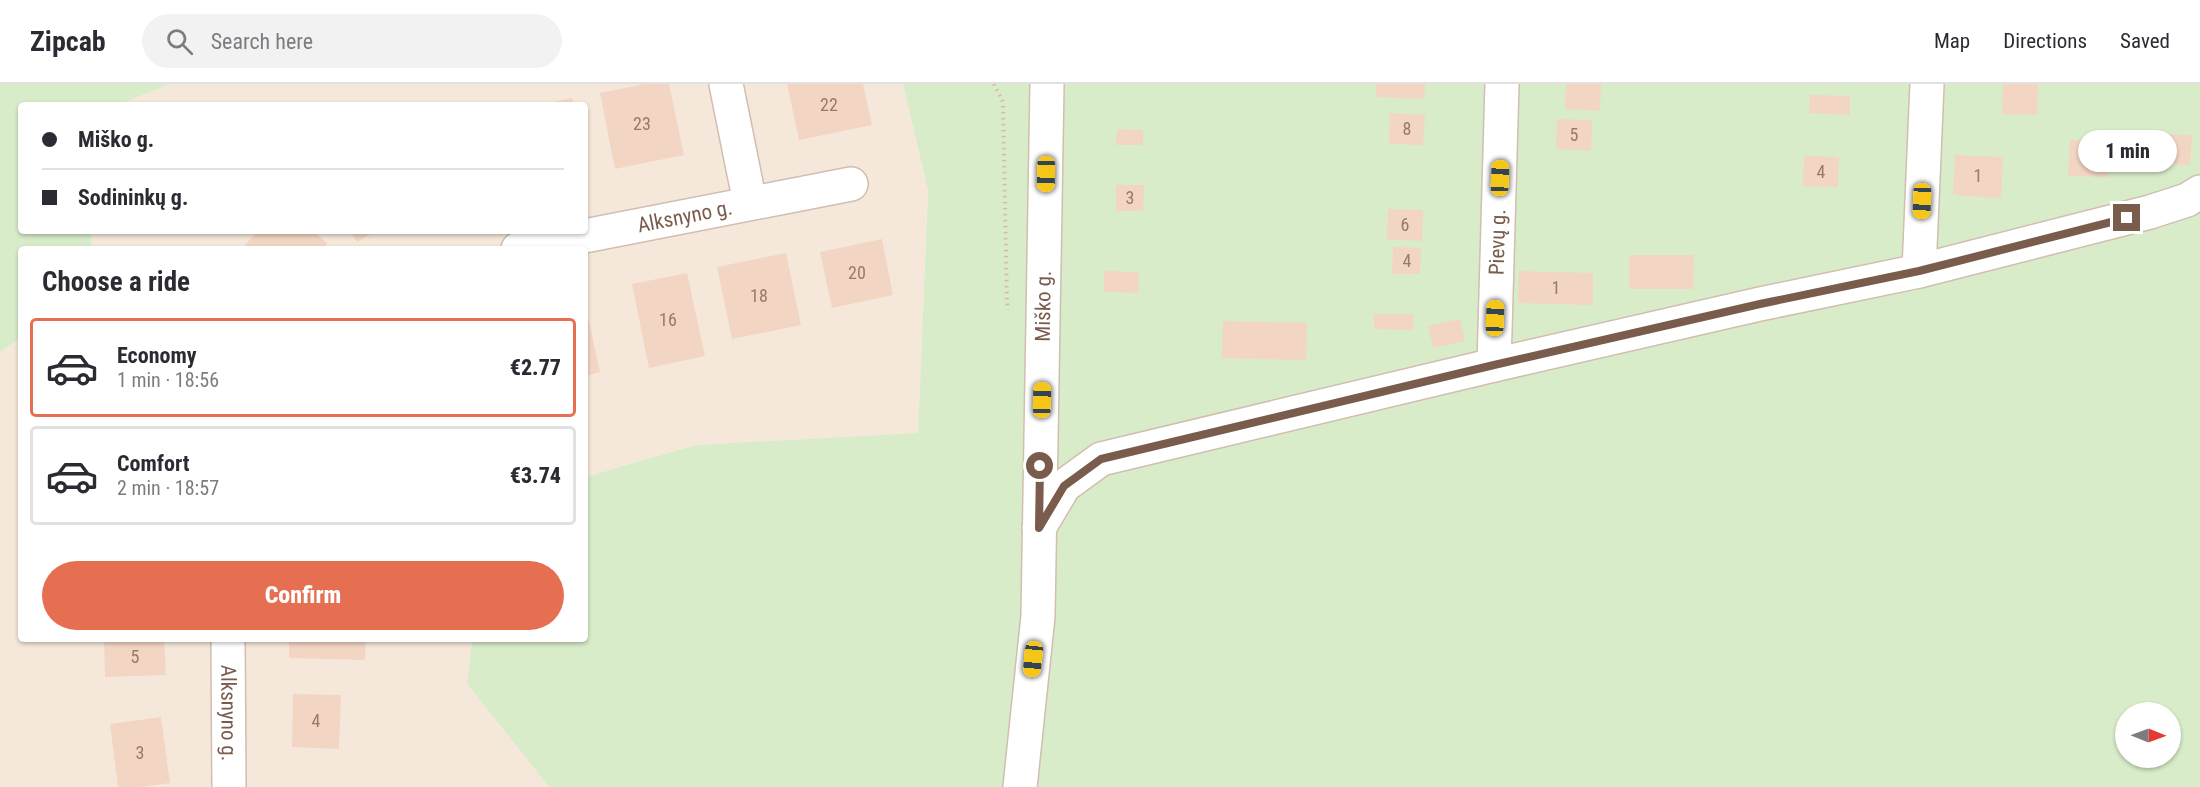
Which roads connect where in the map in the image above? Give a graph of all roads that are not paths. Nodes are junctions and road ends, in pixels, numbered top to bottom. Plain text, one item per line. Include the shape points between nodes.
1 (726, 84) edge
2 (1047, 84) edge
3 (1502, 84) edge
4 (1927, 84) edge
5 (851, 184) dead end
6 (2200, 192) edge
7 (750, 203) junction
8 (533, 246) edge
9 (1919, 271) junction
10 (1494, 365) junction
11 (1039, 528) junction
12 (228, 642) edge
13 (230, 787) edge
14 (1020, 787) edge

1 - 7 street
2 - 11 street, Miško g.
3 - 10 street, Pievų g.
4 - 9 street
5 - 7 street, Alksnyno g.
6 - 9 street via 2150,212
7 - 8 street, Alksnyno g.
9 - 10 street
10 - 11 street via 1101,459 1064,486
11 - 14 street, Miško g. via 1038,616
12 - 13 street, Alksnyno g.

